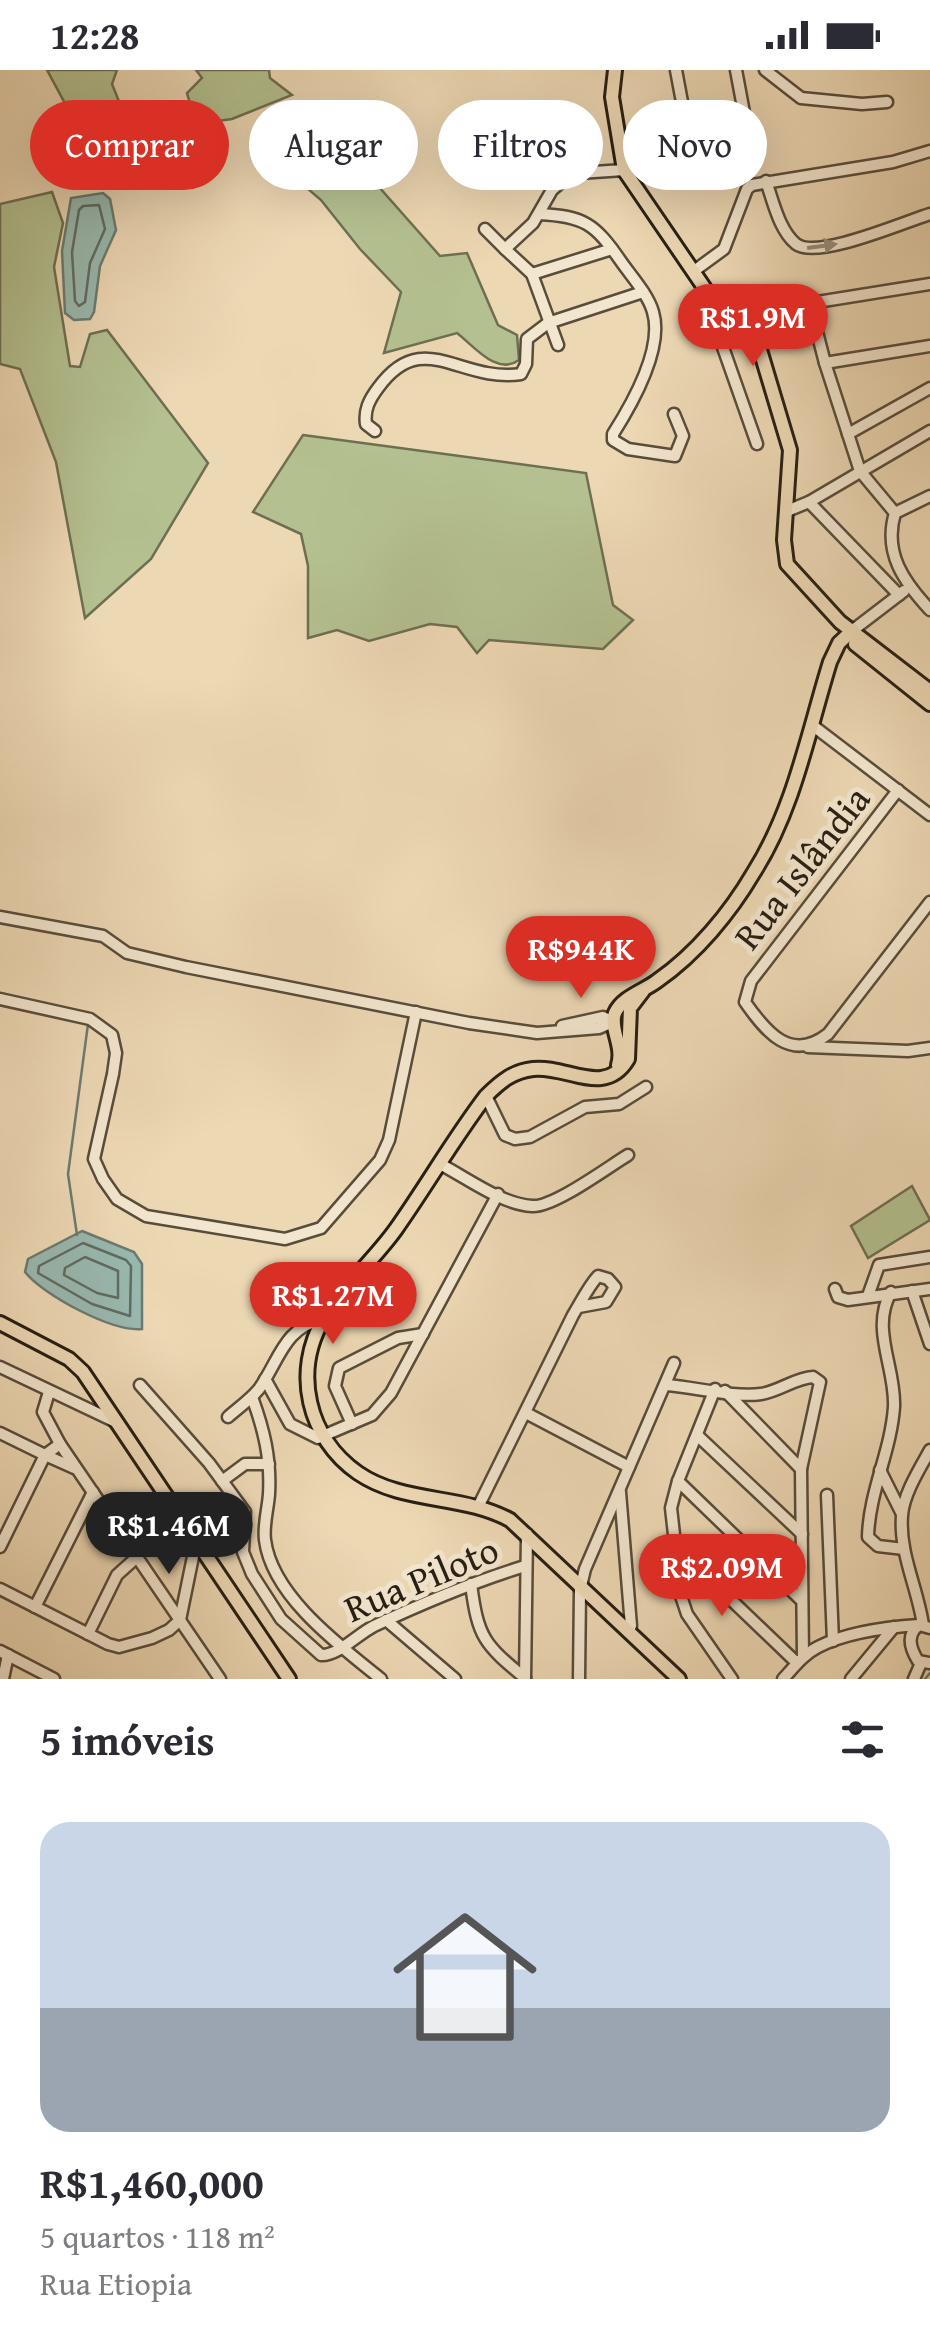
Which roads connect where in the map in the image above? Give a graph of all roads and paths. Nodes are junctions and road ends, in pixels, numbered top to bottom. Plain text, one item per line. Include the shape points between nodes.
1 (615, 70) edge
2 (676, 70) edge
3 (736, 70) edge
4 (765, 70) edge
5 (887, 102) dead end
6 (930, 150) edge
7 (623, 164) edge
8 (623, 170) edge
9 (767, 181) edge
10 (767, 184) edge
11 (638, 190) edge
12 (747, 190) edge
13 (539, 214) junction
14 (930, 214) edge
15 (485, 229) dead end
16 (612, 249) junction
17 (505, 250) junction
18 (694, 271) junction
19 (532, 274) junction
20 (930, 284) edge
21 (643, 292) junction
22 (712, 299) junction
23 (810, 305) junction
24 (750, 314) junction
25 (548, 323) junction
26 (558, 345) dead end
27 (930, 346) edge
28 (825, 363) junction
29 (930, 388) edge
30 (674, 414) dead end
31 (376, 431) dead end
32 (930, 431) edge
33 (848, 434) junction
34 (758, 444) dead end
35 (860, 471) junction
36 (930, 496) edge
37 (809, 502) junction
38 (787, 510) junction
39 (895, 514) junction
40 (904, 591) junction
41 (930, 610) edge
42 (846, 629) junction
43 (930, 691) edge
44 (930, 704) edge
45 (812, 725) junction
46 (898, 790) junction
47 (930, 815) edge
48 (930, 902) edge
49 (0, 917) edge
50 (643, 992) junction
51 (0, 999) edge
52 (630, 1008) junction
53 (416, 1012) junction
54 (614, 1022) junction
55 (598, 1028) junction
56 (537, 1032) junction
57 (624, 1035) junction
58 (807, 1047) junction
59 (930, 1048) edge
60 (646, 1087) dead end
61 (486, 1096) junction
62 (628, 1155) dead end
63 (440, 1164) junction
64 (498, 1194) junction
65 (930, 1257) edge
66 (835, 1289) dead end
67 (930, 1289) edge
68 (912, 1290) junction
69 (892, 1292) junction
70 (868, 1296) junction
71 (578, 1306) dead end
72 (323, 1319) junction
73 (0, 1322) edge
74 (423, 1334) junction
75 (930, 1344) edge
76 (674, 1363) dead end
77 (0, 1367) edge
78 (265, 1379) junction
79 (140, 1385) dead end
80 (666, 1385) junction
81 (720, 1390) junction
82 (50, 1392) junction
83 (252, 1396) junction
84 (526, 1412) junction
85 (228, 1417) dead end
86 (119, 1423) junction
87 (352, 1424) junction
88 (0, 1433) edge
89 (698, 1436) junction
90 (323, 1438) junction
91 (60, 1444) junction
92 (45, 1455) junction
93 (929, 1457) edge
94 (269, 1464) junction
95 (629, 1467) junction
96 (76, 1469) junction
97 (801, 1469) junction
98 (880, 1469) junction
99 (222, 1481) junction
100 (678, 1481) junction
101 (620, 1489) junction
102 (93, 1492) junction
103 (827, 1495) dead end
104 (479, 1505) junction
105 (901, 1512) junction
106 (528, 1533) junction
107 (802, 1534) junction
108 (196, 1542) junction
109 (0, 1546) edge
110 (674, 1546) junction
111 (904, 1550) junction
112 (137, 1557) junction
113 (525, 1566) junction
114 (471, 1584) junction
115 (581, 1584) junction
116 (0, 1589) edge
117 (800, 1599) junction
118 (598, 1600) junction
119 (35, 1606) junction
120 (180, 1620) junction
121 (386, 1620) junction
122 (630, 1626) junction
123 (924, 1626) edge
124 (902, 1630) junction
125 (88, 1634) junction
126 (833, 1641) junction
127 (341, 1646) junction
128 (4, 1653) edge
129 (355, 1658) junction
130 (800, 1660) junction
131 (926, 1663) edge
132 (3, 1679) edge
133 (54, 1679) edge
134 (220, 1679) edge
135 (288, 1679) edge
136 (366, 1679) edge
137 (381, 1679) edge
138 (455, 1679) edge
139 (525, 1679) edge
140 (579, 1679) edge
141 (681, 1679) edge
142 (732, 1679) edge
143 (783, 1679) edge
144 (851, 1679) edge
145 (914, 1679) edge

1 - 7 main road via 612,97
2 - 3 street via 684,135 745,118
4 - 5 street via 802,98
6 - 9 street
8 - 13 street via 567,178
10 -> 14 street via 782,224 806,248 834,246
11 - 18 main road
12 - 18 street via 724,250
13 - 16 street via 590,224
13 - 17 street
15 - 17 street
16 - 19 street
16 - 21 street
17 - 19 street
18 - 22 main road
19 - 25 street
20 - 23 street
21 - 25 street
21 - 30 street via 654,317 653,339 641,387 613,434 628,449 675,456 683,436
22 - 24 main road
22 - 34 street via 713,319
23 - 24 street
23 - 28 street
24 - 38 main road via 790,450
25 - 26 street
25 - 31 street via 527,339 521,374 406,360 369,401 366,424
27 - 28 street
28 - 33 street
29 - 33 street
32 - 35 street
33 - 35 street
35 - 37 street
35 - 39 street
36 - 39 street
37 - 38 street
37 - 40 street
38 - 42 main road via 787,564
39 - 40 street via 892,552
40 - 41 street
40 - 42 street
42 - 43 main road
42 - 44 main road via 866,655
42 - 45 main road
45 - 46 street
45 - 50 main road via 787,805 754,873 689,954
46 - 47 street
46 - 58 street, Rua Islândia via 751,981 745,1002 764,1028
48 - 58 street via 828,1034
49 - 53 street via 103,936 128,953 186,967
50 - 52 main road
50 - 54 main road via 622,1004
51 - 53 street via 90,1019 112,1035 113,1074 94,1159 117,1199 146,1216 270,1239 320,1228 380,1160
52 - 54 main road
52 - 57 main road
53 - 56 street
54 - 55 street
54 - 56 street via 598,1018
54 - 57 main road
55 - 56 street
55 - 57 main road
57 - 61 main road via 616,1072 598,1080 534,1068 508,1077
58 - 59 street
60 - 61 street via 619,1104 585,1108 522,1139 505,1135
61 - 63 main road
62 - 64 street via 542,1206
63 - 64 street
63 - 72 main road via 383,1248
64 - 74 street
65 - 70 street via 879,1265
66 - 70 street via 842,1300
67 - 68 street
68 - 69 street
68 - 75 street
69 - 70 street
69 - 98 street via 882,1323 894,1408
71 - 84 street
72 - 78 street via 290,1336
72 - 90 main road via 307,1377
73 - 86 main road via 77,1365
74 - 87 street via 384,1404
74 - 87 street via 398,1338 339,1368 334,1378
76 - 80 street
77 - 82 street
78 - 83 street
78 - 90 street via 290,1424
79 - 99 street
80 - 81 street
80 - 95 street
81 - 89 street
81 - 97 street
81 - 97 street via 754,1395 818,1379
82 - 86 street
82 - 91 street via 44,1412
83 - 85 street
83 - 94 street
84 - 95 street
84 - 104 street
86 - 108 main road
87 - 90 street
88 - 92 street
89 - 100 street
89 - 107 street
90 - 104 main road via 382,1486
91 - 92 street
91 - 96 street
92 - 96 street
92 - 109 street
93 - 105 street
94 - 99 street via 245,1464
94 - 127 street via 264,1535 271,1561 306,1614
95 - 101 street
96 - 102 street
97 - 107 street
98 - 105 street
98 - 111 street via 868,1537 878,1546
99 - 127 street via 246,1516 245,1560 281,1619 321,1655
100 - 110 street via 671,1508
100 - 117 street
101 - 115 street
101 - 122 street
102 - 112 street
102 - 119 street
103 - 126 street
104 - 106 main road
105 - 111 street
106 - 113 street, Rua Piloto
106 - 115 main road
107 - 117 street
108 - 120 street
108 - 135 main road
110 - 130 street
110 - 142 street via 687,1614
111 - 123 street
112 - 120 street
112 - 125 street via 118,1575
113 - 114 street, Rua Piloto
113 - 139 street, Rua Piloto
114 - 121 street, Rua Piloto
114 - 139 street via 479,1632
115 - 118 main road
115 - 140 street
116 - 119 street
117 - 130 street
118 - 122 main road
118 - 141 main road
119 - 125 street
120 - 125 street via 165,1633 119,1647
120 - 134 street
121 - 127 street, Rua Piloto
121 - 138 street
122 - 141 main road
123 - 124 street
124 - 126 street
124 - 131 street
124 - 144 street
126 - 130 street
127 - 129 street
128 - 132 street
128 - 133 street
129 - 136 street
129 - 137 street
130 - 143 street
131 - 145 street

